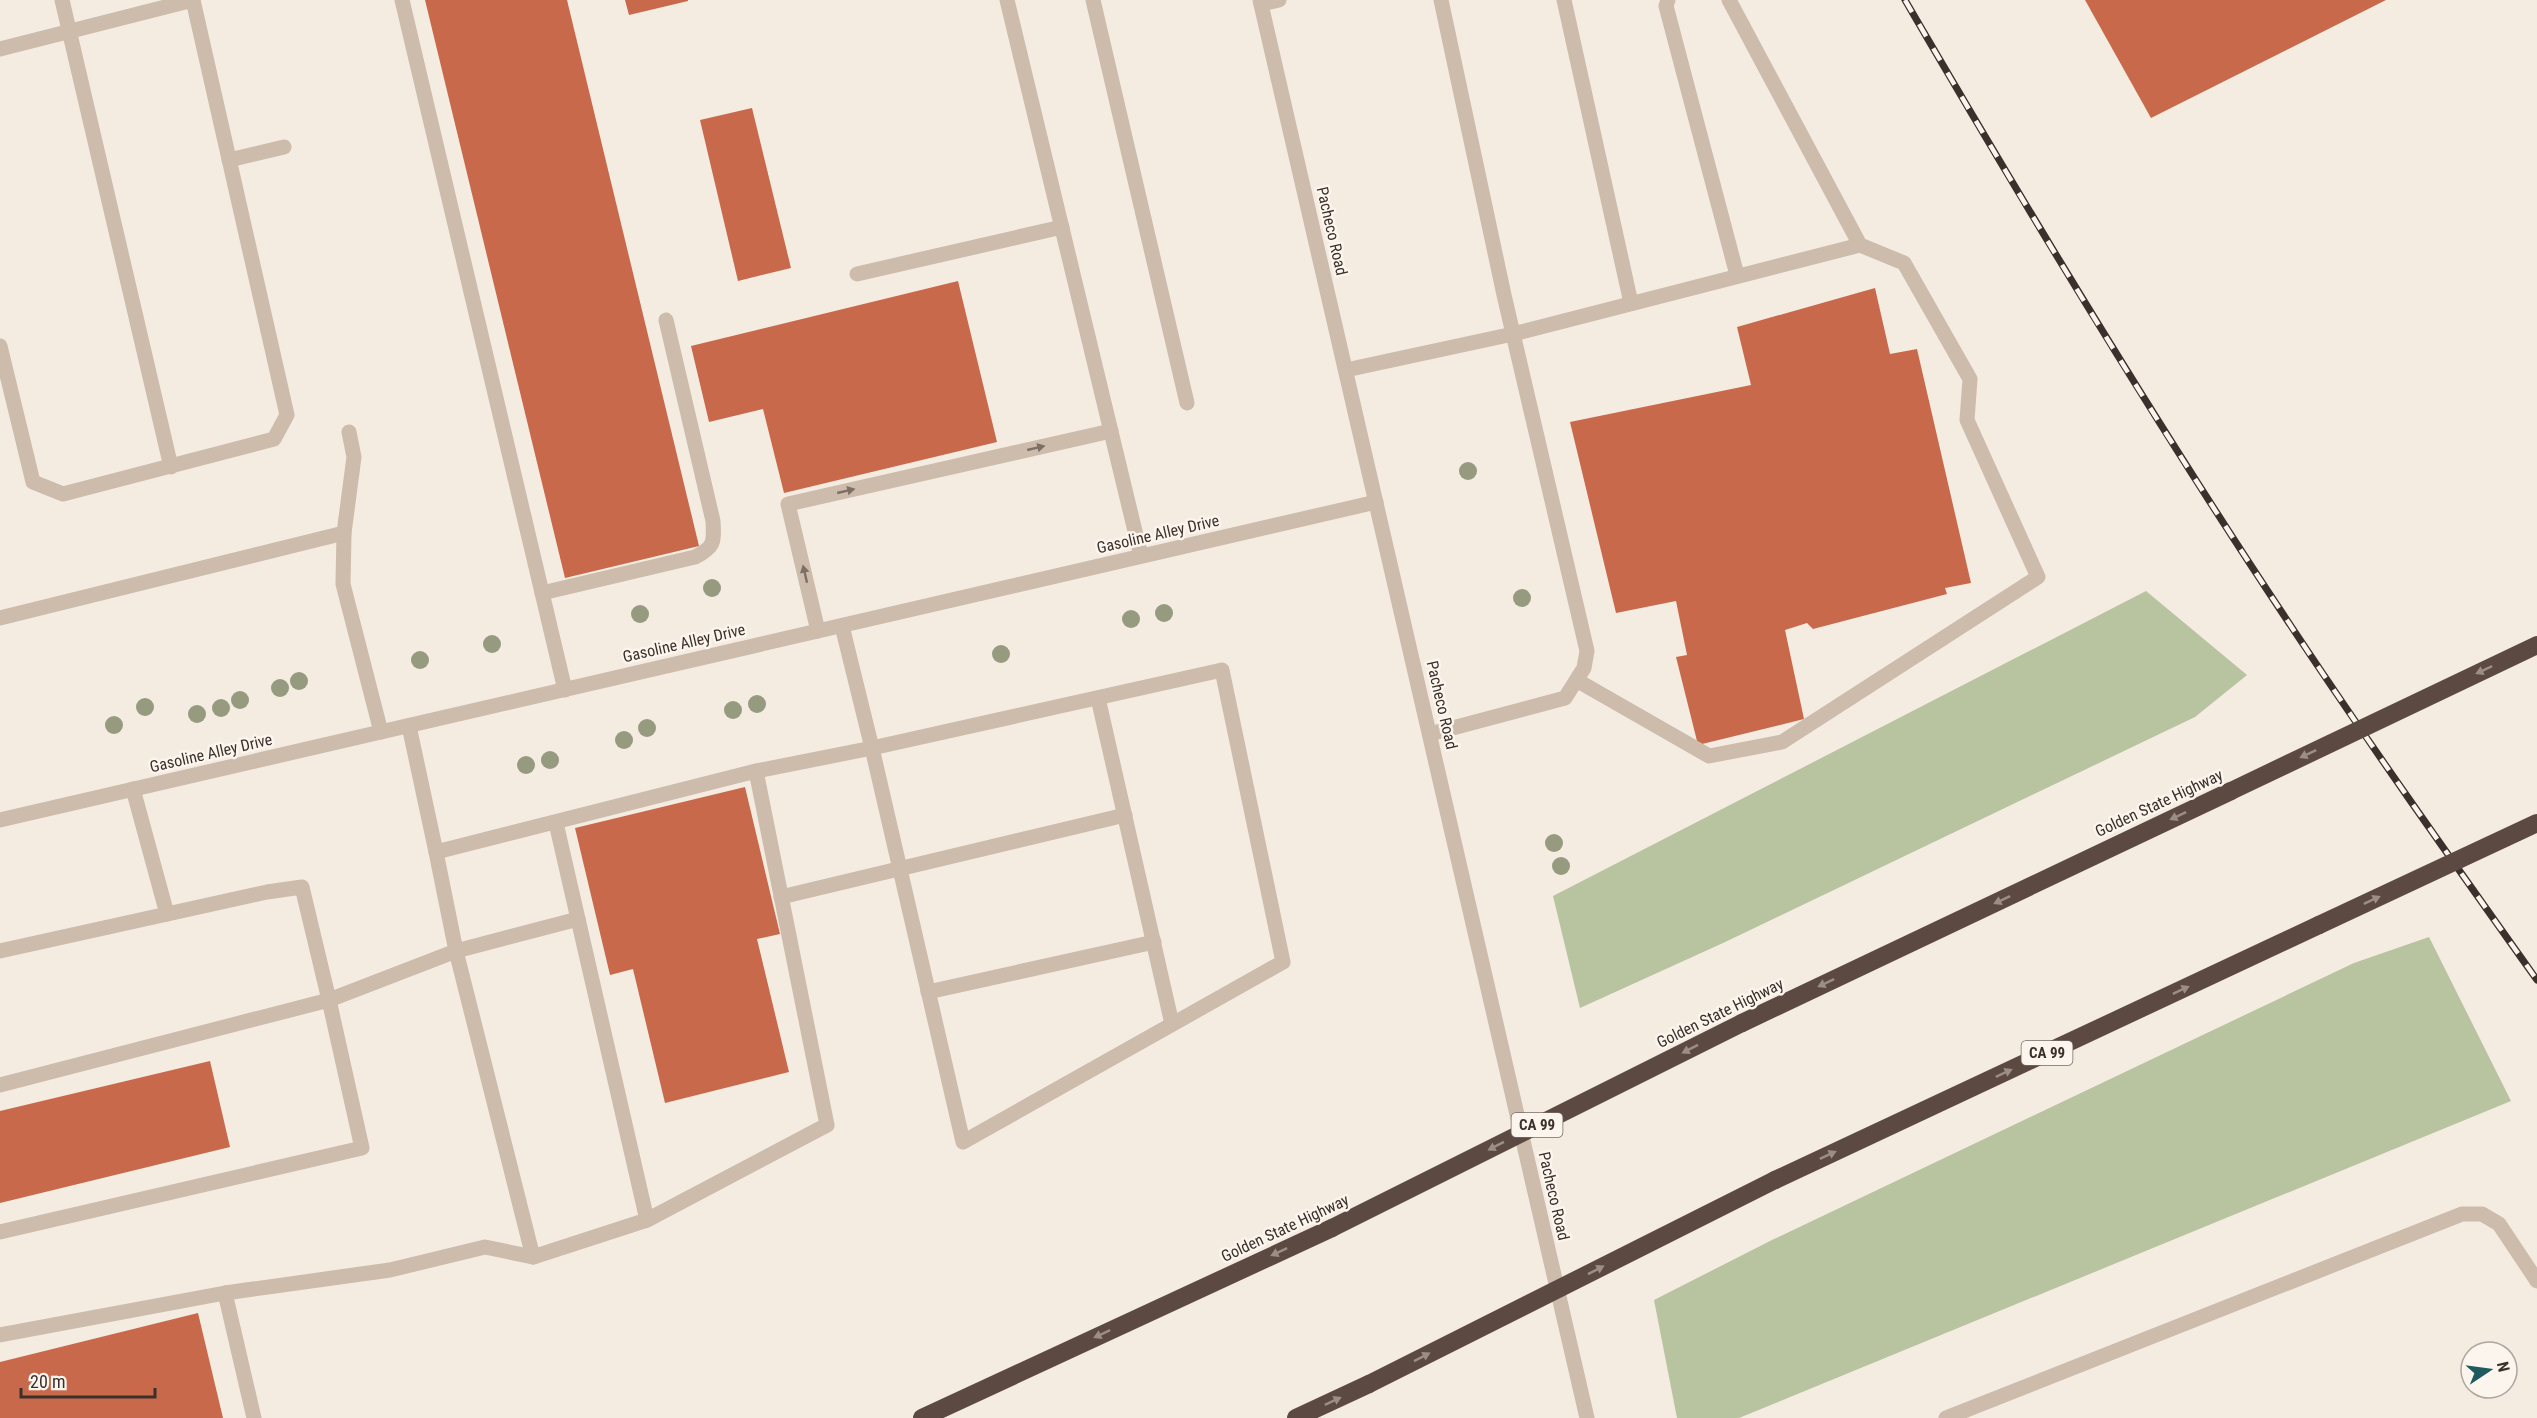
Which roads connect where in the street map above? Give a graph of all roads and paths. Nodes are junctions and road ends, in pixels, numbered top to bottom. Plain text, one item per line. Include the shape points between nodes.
1 (62, 0) edge
2 (193, 0) edge
3 (402, 0) edge
4 (1007, 0) edge
5 (1093, 0) edge
6 (1279, 0) edge
7 (1441, 0) edge
8 (1564, 0) edge
9 (1668, 0) edge
10 (1729, 0) edge
11 (1260, 2) edge
12 (69, 32) junction
13 (0, 49) edge
14 (284, 147) dead end
15 (229, 160) junction
16 (1062, 227) junction
17 (1860, 245) junction
18 (856, 274) dead end
19 (1737, 275) junction
20 (1631, 303) junction
21 (666, 320) dead end
22 (1513, 334) junction
23 (0, 346) edge
24 (1346, 370) junction
25 (1187, 403) dead end
26 (1111, 431) junction
27 (349, 432) dead end
28 (171, 466) junction
29 (1376, 502) junction
30 (344, 533) junction
31 (1141, 556) junction
32 (542, 593) junction
33 (0, 618) edge
34 (842, 626) junction
35 (818, 631) junction
36 (2537, 645) edge
37 (1578, 681) junction
38 (565, 690) junction
39 (1098, 698) junction
40 (409, 726) junction
41 (381, 732) junction
42 (1430, 734) junction
43 (872, 748) junction
44 (756, 771) junction
45 (133, 789) junction
46 (1125, 815) junction
47 (0, 820) edge
48 (2537, 823) edge
49 (555, 824) junction
50 (436, 852) junction
51 (900, 869) junction
52 (781, 897) junction
53 (167, 914) junction
54 (578, 920) junction
55 (1154, 942) junction
56 (0, 951) edge
57 (456, 951) junction
58 (928, 992) junction
59 (329, 1000) junction
60 (1172, 1024) junction
61 (0, 1085) edge
62 (647, 1220) junction
63 (0, 1232) edge
64 (533, 1257) junction
65 (2537, 1281) edge
66 (225, 1293) junction
67 (0, 1335) edge
68 (254, 1418) edge
69 (922, 1418) edge
70 (1296, 1418) edge
71 (1587, 1418) edge
72 (1946, 1418) edge

1 - 12 street
2 - 12 street
2 - 15 street
3 - 32 street
4 - 16 street
5 - 25 street
6 - 11 street
7 - 22 street
8 - 20 street
9 - 19 street via 1666,6
10 - 17 street
11 - 24 street, Pacheco Road
12 - 13 street
12 - 28 street
14 - 15 street
15 - 28 street via 287,416 274,439
16 - 18 street
16 - 26 street
17 - 19 street
17 - 37 street via 1904,263 1970,379 1967,420 2038,577 1782,742 1709,756
19 - 20 street
20 - 22 street
21 - 32 street via 713,521 714,540 708,550 695,557
22 - 24 street
22 - 37 street via 1587,651
23 - 28 street via 33,482 63,494
24 - 29 street, Pacheco Road
26 - 31 street
35 -> 26 street via 788,504
27 - 30 street via 354,457
29 - 31 street, Gasoline Alley Drive
29 - 42 street, Pacheco Road
30 - 33 street
30 - 41 street via 343,584
31 - 34 street, Gasoline Alley Drive
32 - 38 street
34 - 35 street, Gasoline Alley Drive
34 - 43 street
35 - 38 street, Gasoline Alley Drive
36 -> 69 highway, Golden State Highway / CA 99, bridge via 1742,1023 1332,1228
37 - 42 street via 1565,698
38 - 40 street, Gasoline Alley Drive
39 - 43 street
39 - 46 street
39 - 60 street via 1222,670 1283,962
40 - 41 street, Gasoline Alley Drive
40 - 50 street
41 - 45 street, Gasoline Alley Drive
42 - 71 street, Pacheco Road
43 - 44 street
43 - 51 street
44 - 49 street
44 - 52 street
45 - 47 street, Gasoline Alley Drive
45 - 53 street
46 - 51 street
46 - 55 street
70 -> 48 highway, CA 99, bridge via 1774,1180
49 - 50 street
49 - 54 street
50 - 57 street
51 - 52 street
51 - 58 street
52 - 62 street via 827,1125
53 - 56 street
53 - 59 street via 302,888
54 - 57 street
54 - 62 street
55 - 58 street
55 - 60 street
57 - 59 street
57 - 64 street
58 - 60 street via 963,1142
59 - 61 street
59 - 63 street via 362,1148
62 - 64 street
64 - 66 street via 485,1248 390,1270
65 - 72 street via 2499,1224 2482,1214 2462,1214
66 - 67 street
66 - 68 street

